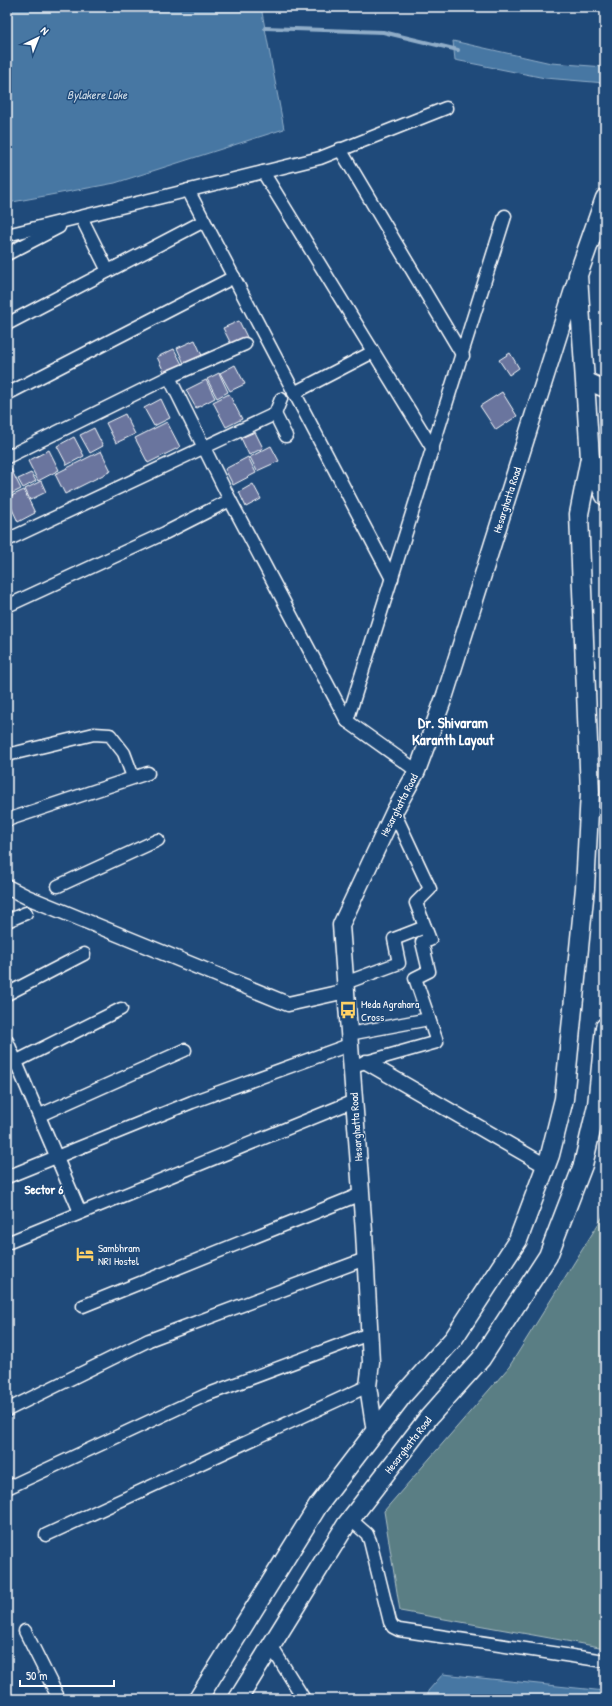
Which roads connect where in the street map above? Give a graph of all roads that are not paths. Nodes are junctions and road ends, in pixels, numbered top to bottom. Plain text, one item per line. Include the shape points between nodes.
1 (446, 108) dead end
2 (340, 149) junction
3 (263, 172) junction
4 (188, 190) junction
5 (605, 198) edge
6 (505, 216) dead end
7 (78, 217) junction
8 (204, 221) junction
9 (7, 235) edge
10 (7, 254) edge
11 (108, 271) junction
12 (578, 275) junction
13 (234, 276) junction
14 (7, 324) edge
15 (245, 344) dead end
16 (373, 352) junction
17 (463, 356) junction
18 (169, 377) junction
19 (585, 380) junction
20 (605, 389) edge
21 (294, 393) junction
22 (7, 394) edge
23 (281, 399) dead end
24 (274, 414) junction
25 (286, 436) dead end
26 (204, 449) junction
27 (433, 449) junction
28 (7, 456) edge
29 (590, 458) junction
30 (605, 496) edge
31 (230, 500) junction
32 (7, 540) edge
33 (392, 579) junction
34 (7, 606) edge
35 (347, 721) junction
36 (7, 755) edge
37 (417, 771) junction
38 (148, 773) dead end
39 (133, 777) junction
40 (394, 812) junction
41 (7, 820) edge
42 (158, 840) dead end
43 (7, 886) edge
44 (58, 886) dead end
45 (26, 913) dead end
46 (7, 921) edge
47 (425, 927) junction
48 (84, 954) dead end
49 (346, 987) junction
50 (7, 994) edge
51 (121, 1008) dead end
52 (429, 1020) junction
53 (605, 1027) edge
54 (7, 1041) edge
55 (350, 1041) junction
56 (185, 1050) dead end
57 (12, 1063) edge
58 (359, 1064) junction
59 (354, 1101) junction
60 (40, 1115) junction
61 (55, 1158) junction
62 (546, 1166) junction
63 (7, 1177) edge
64 (361, 1194) junction
65 (80, 1212) junction
66 (7, 1243) edge
67 (365, 1259) junction
68 (83, 1306) dead end
69 (369, 1334) junction
70 (368, 1386) junction
71 (7, 1410) edge
72 (375, 1432) junction
73 (7, 1488) edge
74 (350, 1519) junction
75 (46, 1535) dead end
76 (25, 1631) dead end
77 (271, 1646) junction
78 (605, 1661) edge
79 (59, 1699) edge
80 (198, 1699) edge
81 (238, 1699) edge
82 (304, 1699) edge

1 - 2 street
2 - 3 street via 320,158
2 - 17 street
3 - 4 street
3 - 16 street
4 - 7 street
4 - 8 street
5 - 12 main road, Hesarghatta Road
6 - 17 street
7 - 9 street
7 - 10 street
7 - 11 street
8 - 11 street
8 - 13 street
11 - 14 street
12 - 19 main road
12 - 37 main road, Hesarghatta Road via 445,695
13 - 21 street
13 - 22 street
15 - 18 street
16 - 21 street
16 - 27 street
17 - 27 street
18 - 26 street
18 - 28 street
19 - 20 main road
19 - 29 main road
21 - 33 street
23 - 24 street
24 - 25 street
24 - 26 street
26 - 31 street
26 - 32 street
27 - 33 street
29 - 30 main road
29 - 62 main road via 579,514 590,792 585,880 564,1099
31 - 34 street via 166,533
31 - 35 street
33 - 35 street
35 - 37 street
36 - 39 street via 94,734 110,735 124,753
37 - 40 main road, Hesarghatta Road
38 - 39 street
39 - 41 street
40 - 47 street via 430,889 416,904
40 - 49 main road, Hesarghatta Road via 341,925
42 - 44 street
43 - 49 street via 27,897 288,1004
45 - 46 street
47 - 49 street via 394,939 399,963
47 - 52 street via 430,940 422,942 429,971 415,978
48 - 50 street
49 - 55 main road, Hesarghatta Road
51 - 57 street
52 - 55 street
52 - 58 street via 437,1042
53 - 74 main road, Hesarghatta Road via 597,1105 583,1165 548,1256 482,1359 429,1417
54 - 57 street
55 - 58 main road, Hesarghatta Road
55 - 61 street via 346,1046 259,1076
56 - 60 street
57 - 60 street
58 - 59 main road, Hesarghatta Road
58 - 62 street
59 - 64 main road, Hesarghatta Road
59 - 65 street
60 - 61 street
61 - 63 street
61 - 65 street
62 - 72 main road via 518,1240 454,1338 403,1395
64 - 67 main road, Hesarghatta Road
64 - 68 street
65 - 66 street
67 - 69 main road, Hesarghatta Road
67 - 71 street via 149,1340
69 - 70 main road, Hesarghatta Road via 371,1362
69 - 73 street via 206,1396
70 - 72 main road, Hesarghatta Road
70 - 75 street
72 - 80 main road via 318,1506
74 - 77 main road, Hesarghatta Road
74 - 78 street via 367,1534 370,1541 393,1627 399,1630
76 - 79 street
77 - 81 main road, Hesarghatta Road
77 - 82 street

